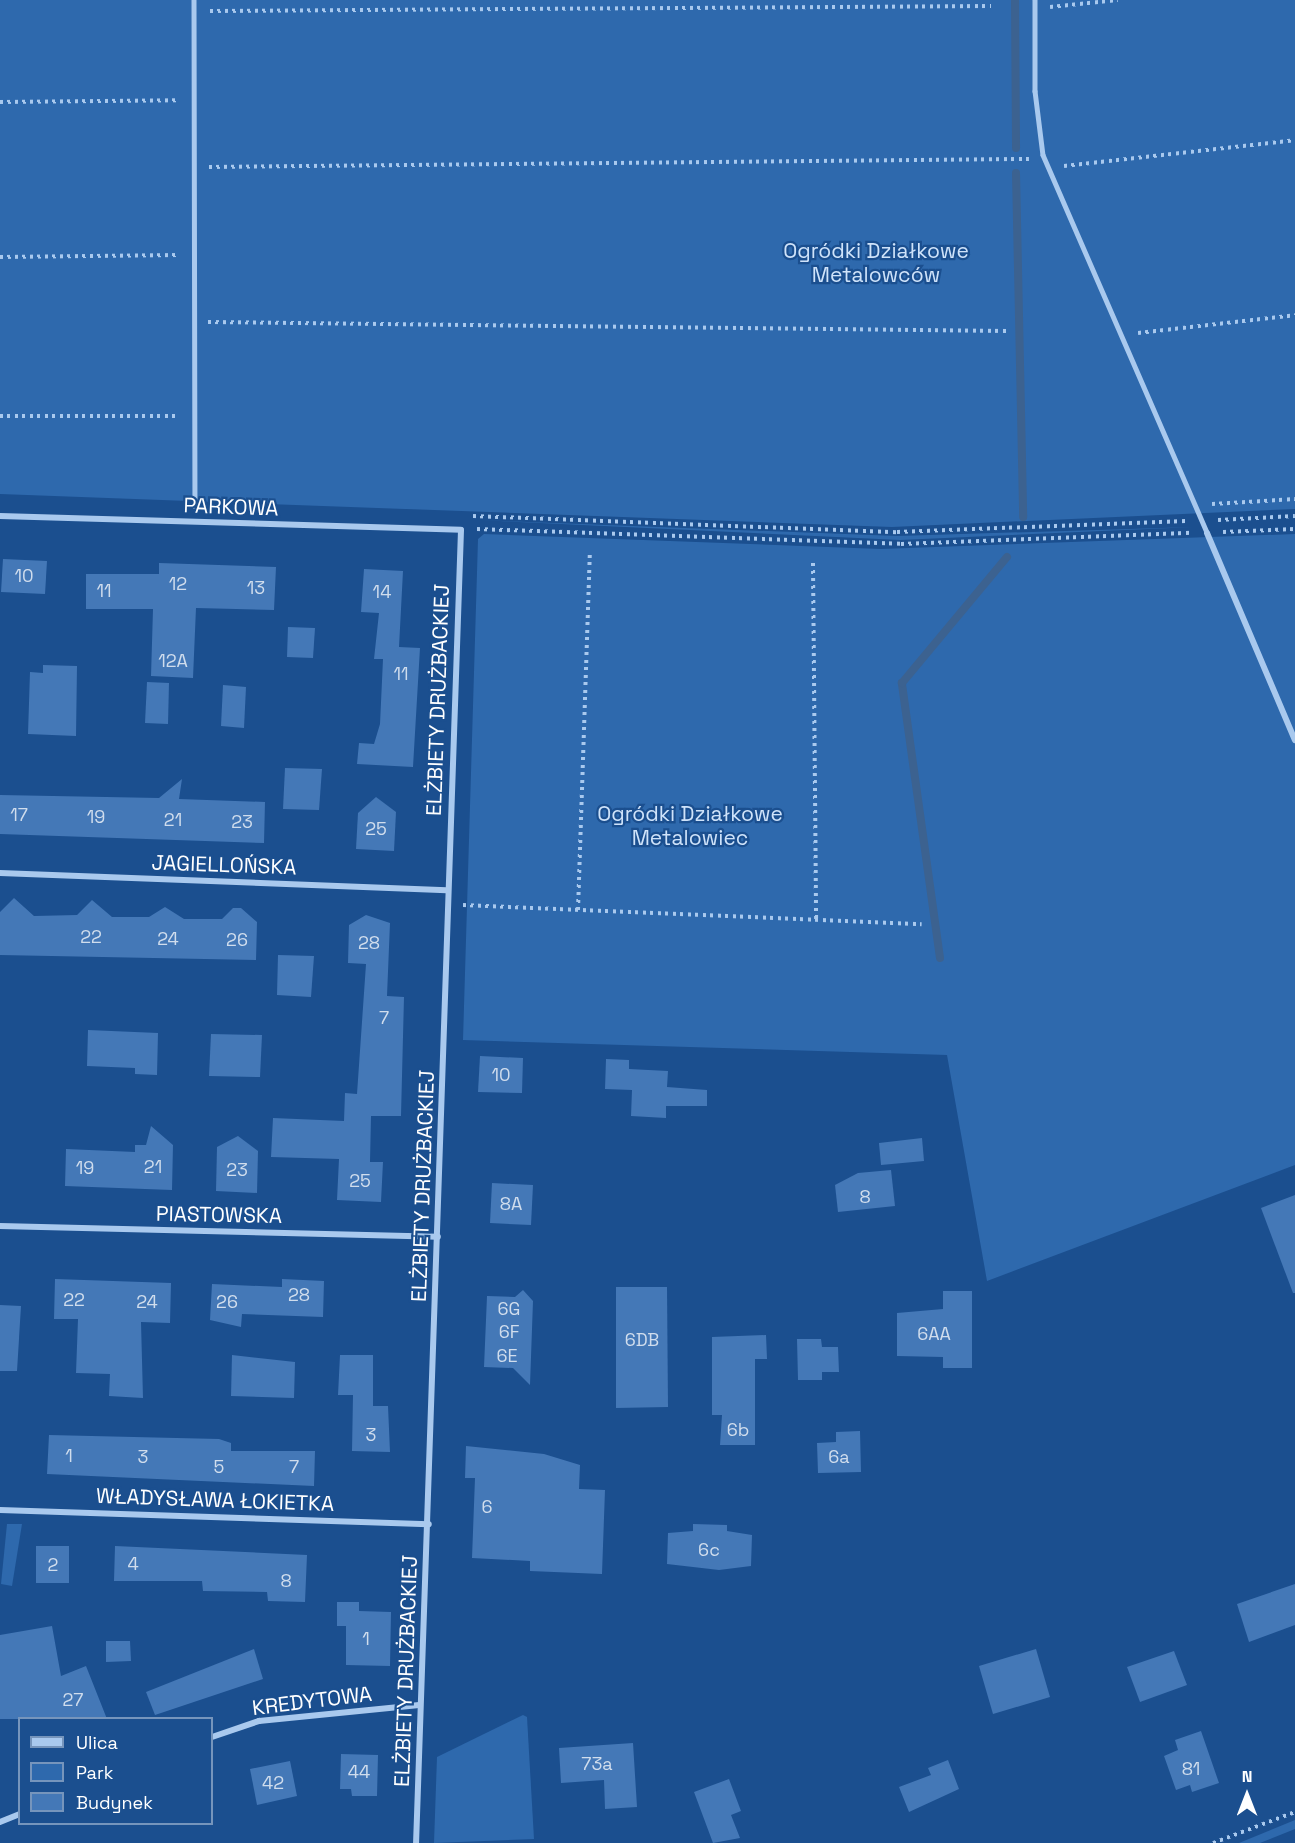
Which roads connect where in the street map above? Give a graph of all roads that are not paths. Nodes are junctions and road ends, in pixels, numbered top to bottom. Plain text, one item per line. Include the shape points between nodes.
1 (194, 0) edge
2 (1035, 0) edge
3 (195, 506) dead end
4 (0, 516) edge
5 (461, 530) joint
6 (1207, 533) joint
7 (1295, 740) edge
8 (0, 873) edge
9 (447, 890) junction
10 (0, 1226) edge
11 (438, 1237) junction
12 (0, 1510) edge
13 (429, 1524) junction
14 (419, 1705) junction
15 (213, 1737) edge
16 (18, 1815) edge
17 (0, 1822) edge
18 (416, 1843) edge

1 - 3 lane
2 - 6 lane via 1035,91 1043,155 1052,167 1125,335
4 - 5 street, PARKOWA
5 - 9 street, ELŻBIETY DRUŻBACKIEJ
6 - 7 street
8 - 9 street, JAGIELLOŃSKA
9 - 11 street, ELŻBIETY DRUŻBACKIEJ
10 - 11 street, PIASTOWSKA
11 - 13 street, ELŻBIETY DRUŻBACKIEJ
12 - 13 street, WŁADYSŁAWA ŁOKIETKA
13 - 14 street, ELŻBIETY DRUŻBACKIEJ
14 - 15 street, KREDYTOWA via 259,1721
14 - 18 street, ELŻBIETY DRUŻBACKIEJ
16 - 17 street

